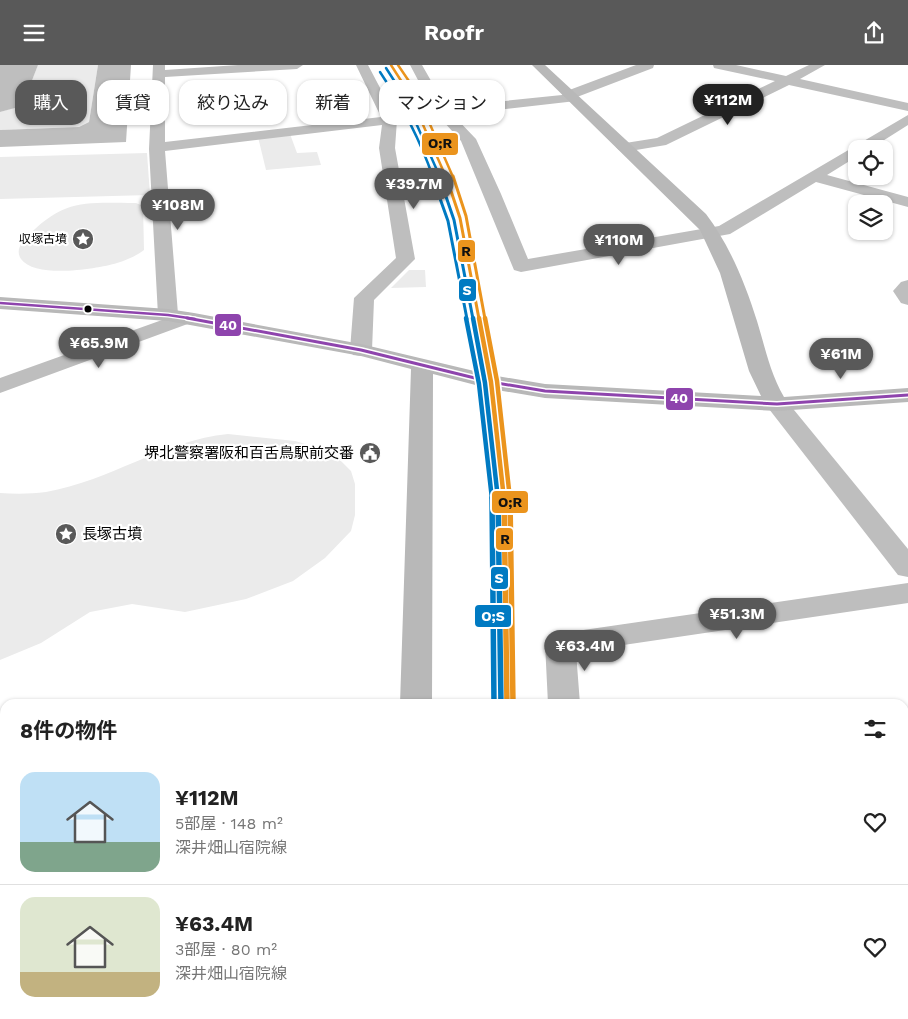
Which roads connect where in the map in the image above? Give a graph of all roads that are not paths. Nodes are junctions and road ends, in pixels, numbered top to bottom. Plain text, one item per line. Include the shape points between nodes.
1 (297, 65) edge
2 (362, 65) edge
3 (416, 65) edge
4 (538, 65) edge
5 (648, 65) edge
6 (719, 65) edge
7 (819, 65) edge
8 (159, 69) edge
9 (424, 80) edge
10 (788, 80) junction
11 (570, 96) junction
12 (379, 98) edge
13 (505, 104) edge
14 (908, 107) edge
15 (908, 119) edge
16 (379, 121) edge
17 (389, 125) edge
18 (455, 125) edge
19 (874, 140) edge
20 (157, 147) junction
21 (624, 147) junction
22 (848, 156) edge
23 (813, 177) junction
24 (908, 202) edge
25 (712, 232) junction
26 (908, 286) edge
27 (908, 299) edge
28 (0, 303) edge
29 (177, 317) junction
30 (361, 349) junction
31 (422, 365) junction
32 (0, 386) edge
33 (908, 395) edge
34 (777, 404) junction
35 (908, 568) edge
36 (908, 593) edge
37 (411, 699) edge
38 (564, 699) edge

1 - 8 street
2 - 12 street
3 - 9 street
4 - 11 street
5 - 11 street
6 - 10 street
7 - 10 street
8 - 20 street
10 - 14 street
10 - 21 street via 661,142
11 - 13 street
11 - 21 street
15 - 19 street
16 - 20 street
17 - 30 street via 387,148 406,259 364,298
18 - 25 street via 468,139 521,266
20 - 29 street
21 - 25 street
22 - 23 street
23 - 24 street
23 - 25 street via 724,230
25 - 34 street via 744,314 765,387
26 - 27 street via 903,291
28 - 29 street
29 - 30 street
29 - 32 street
30 - 31 street
31 - 34 street via 545,391
31 - 37 street
33 - 34 street
34 - 35 street
36 - 38 street via 560,643

